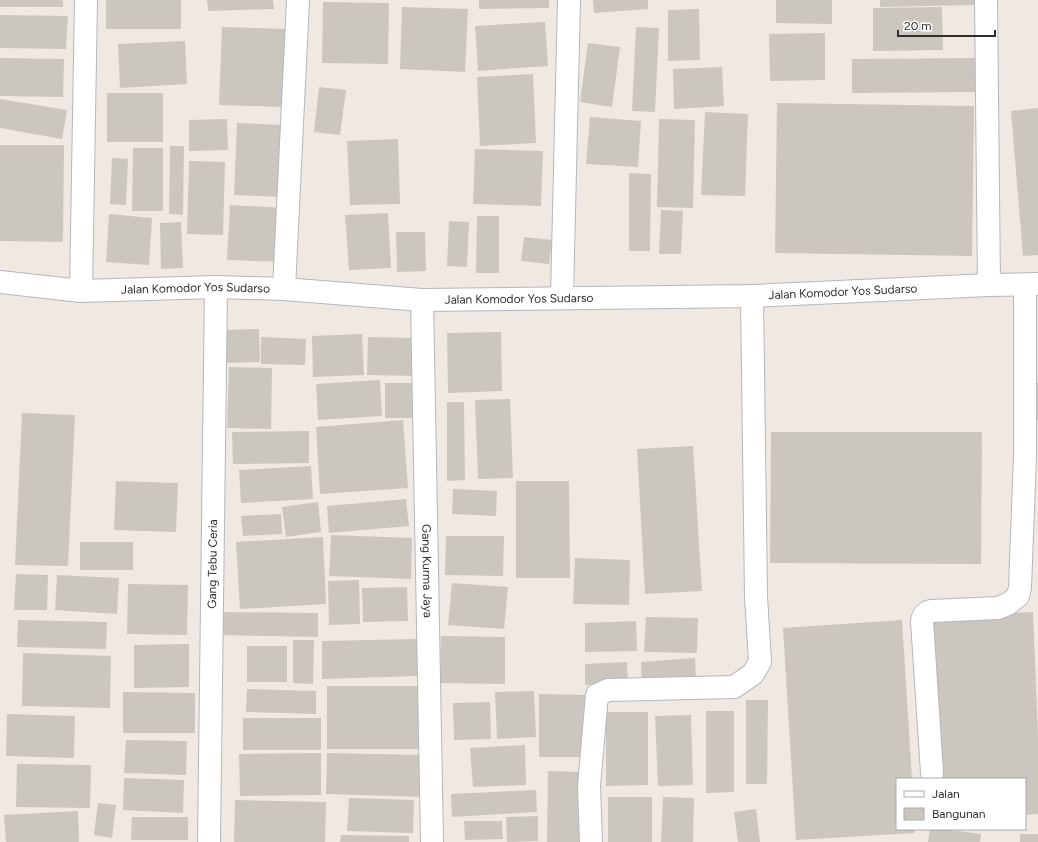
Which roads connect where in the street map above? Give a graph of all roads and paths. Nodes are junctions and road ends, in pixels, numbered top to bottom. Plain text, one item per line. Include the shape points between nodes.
1 (86, 0) edge
2 (298, 0) edge
3 (569, 0) edge
4 (986, 0) edge
5 (0, 282) edge
6 (989, 285) junction
7 (1031, 285) edge
8 (216, 287) junction
9 (284, 289) junction
10 (81, 291) junction
11 (752, 296) junction
12 (562, 297) junction
13 (422, 300) junction
14 (932, 773) dead end
15 (209, 842) edge
16 (432, 842) edge
17 (591, 842) edge

1 - 10 street
2 - 9 street
3 - 12 street
4 - 6 street
5 - 10 street, Jalan Komodor Yos Sudarso
6 - 7 street, Jalan Komodor Yos Sudarso
6 - 11 street, Jalan Komodor Yos Sudarso
7 - 14 street via 1020,587 1018,596 998,608 931,611 923,616
8 - 9 street, Jalan Komodor Yos Sudarso
8 - 10 street, Jalan Komodor Yos Sudarso
8 - 15 street, Gang Tebu Ceria
9 - 13 street, Jalan Komodor Yos Sudarso
11 - 12 street, Jalan Komodor Yos Sudarso
11 - 17 street via 756,596 760,662 753,674 734,687 608,690 597,695 589,786
12 - 13 street, Jalan Komodor Yos Sudarso
13 - 16 street, Gang Kurma Jaya

